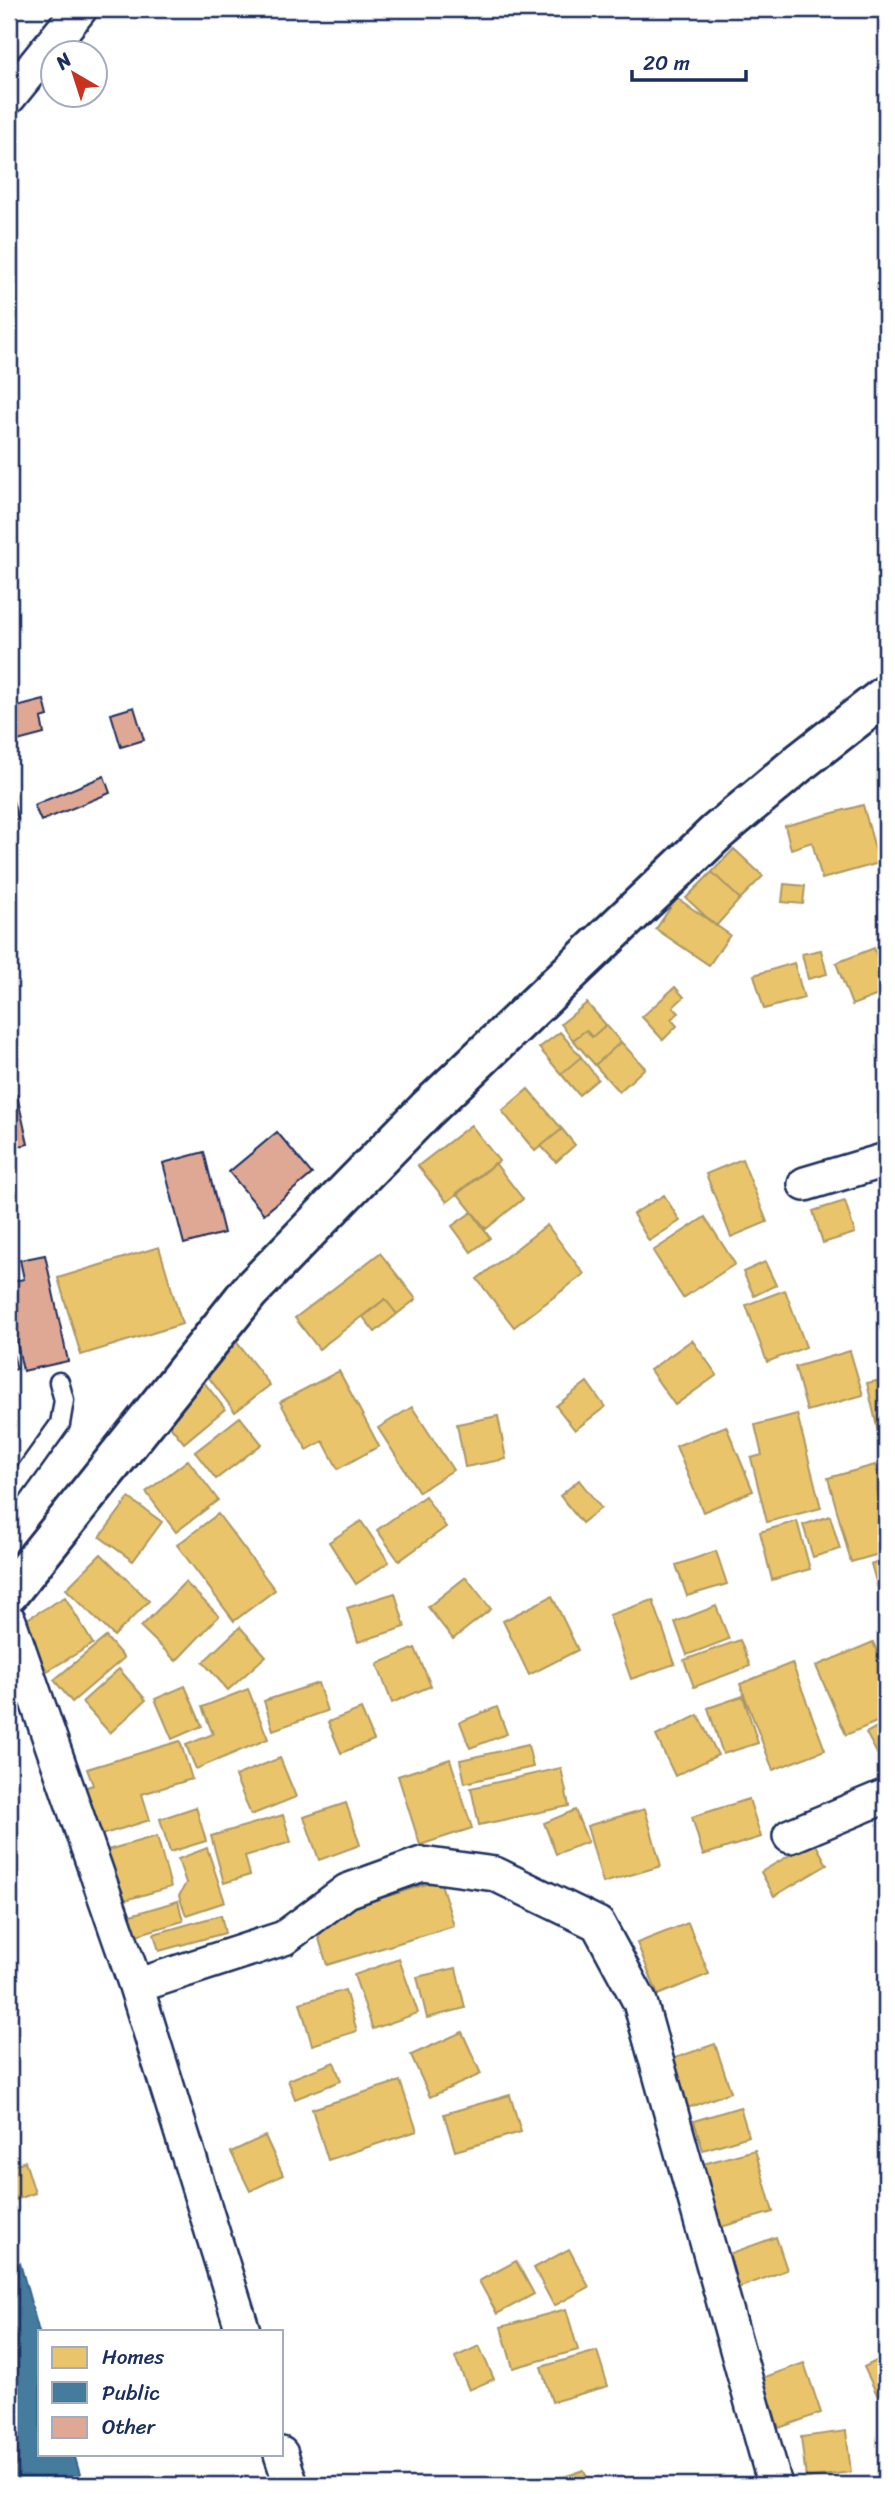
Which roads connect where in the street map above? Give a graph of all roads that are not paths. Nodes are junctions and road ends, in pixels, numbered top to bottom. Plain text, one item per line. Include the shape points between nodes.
1 (80, 9) edge
2 (9, 97) edge
3 (883, 706) edge
4 (886, 1160) edge
5 (805, 1184) dead end
6 (59, 1382) dead end
7 (9, 1495) edge
8 (9, 1593) edge
9 (9, 1621) edge
10 (886, 1796) edge
11 (790, 1836) dead end
12 (136, 1986) junction
13 (243, 2330) edge
14 (282, 2456) edge
15 (291, 2485) edge
16 (775, 2485) edge

1 - 2 street
3 - 8 street via 799,763 717,832 427,1109 249,1292
4 - 5 street
6 - 7 lane via 64,1400 60,1424
9 - 12 street
10 - 11 street
12 - 13 street
12 - 16 street via 284,1938 347,1891 422,1864 495,1874 598,1924 640,2002
14 - 15 street

